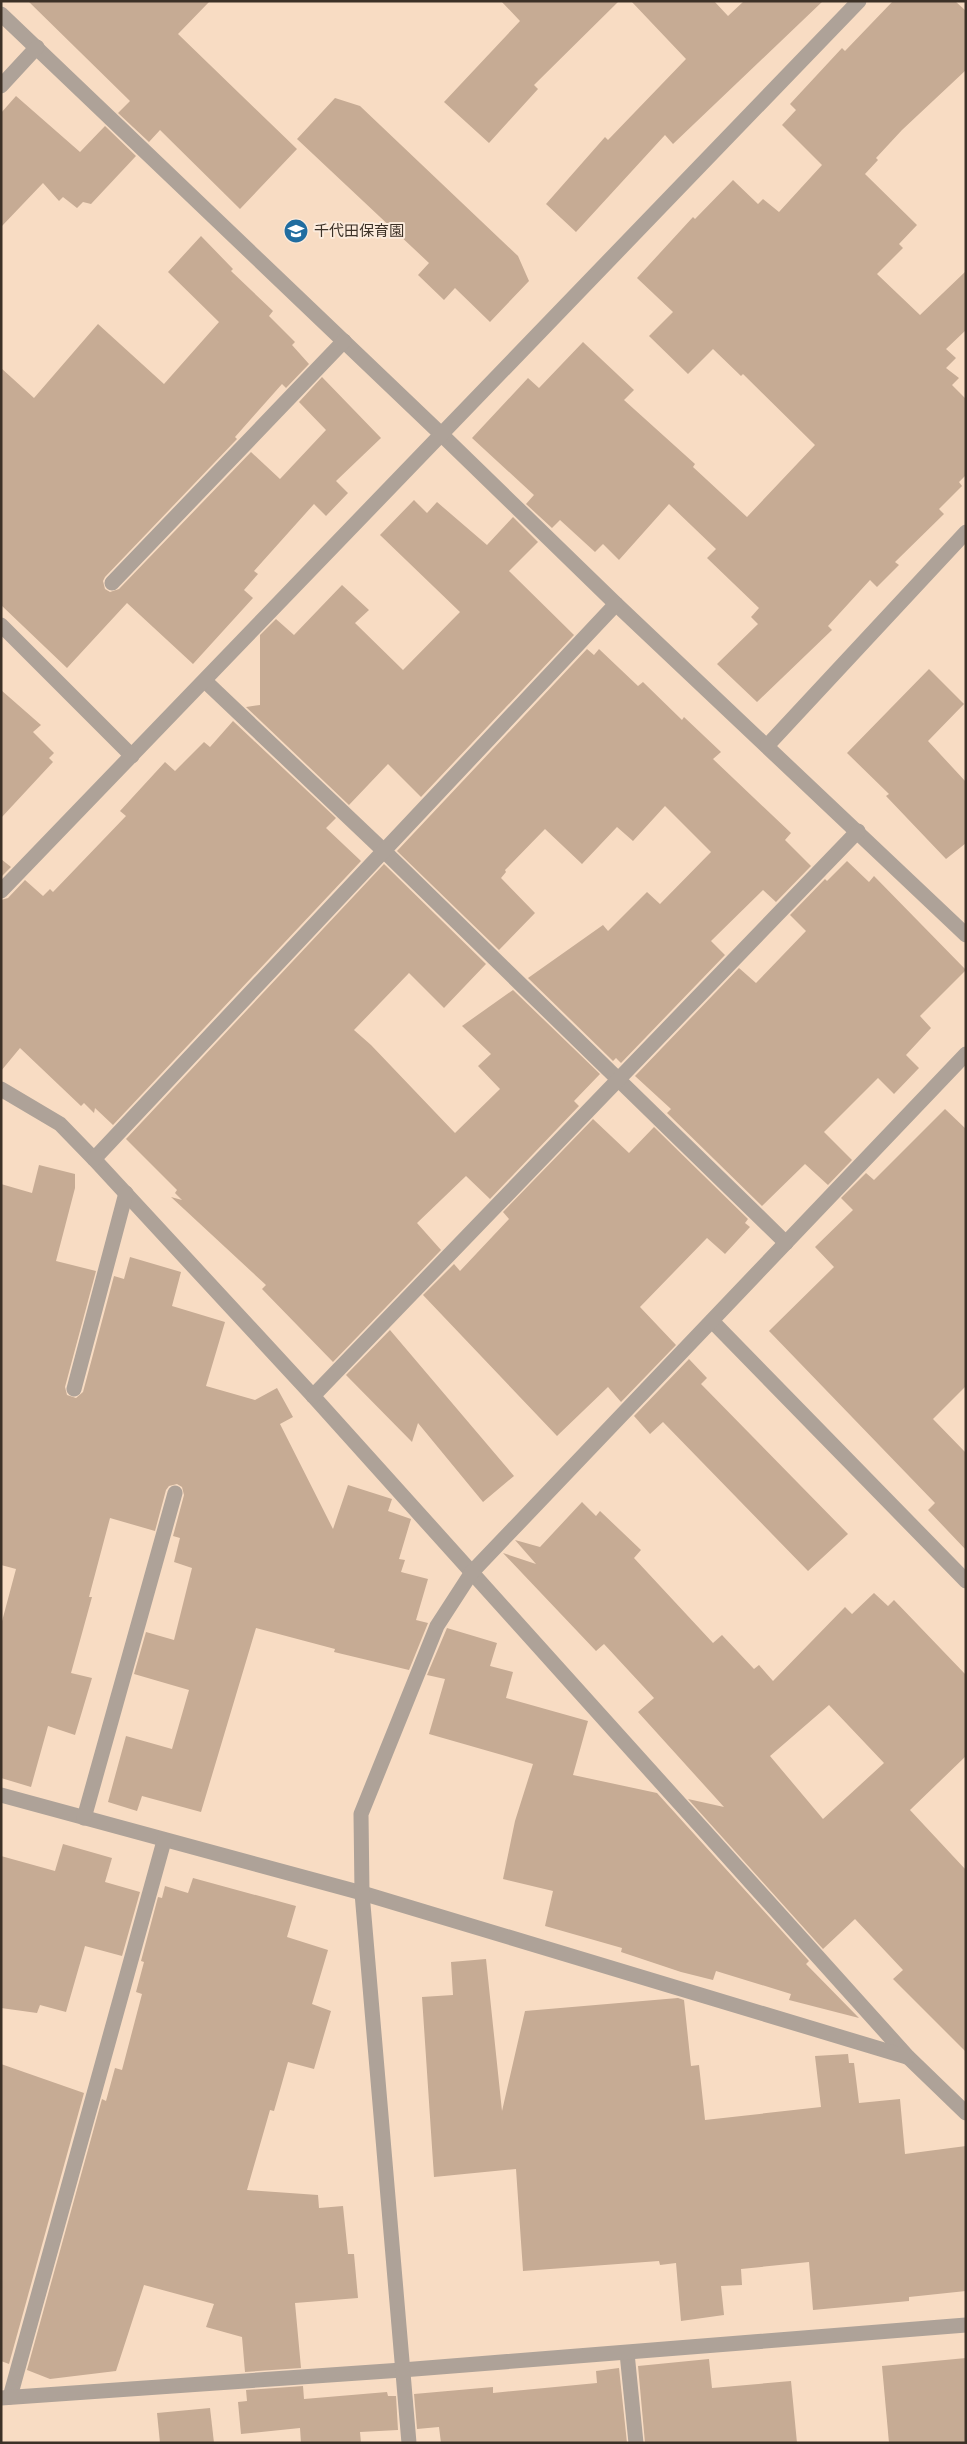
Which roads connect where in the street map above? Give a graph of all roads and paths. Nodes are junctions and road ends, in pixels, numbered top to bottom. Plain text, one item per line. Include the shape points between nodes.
1 (859, 1) edge
2 (1, 14) edge
3 (37, 47) junction
4 (1, 86) edge
5 (344, 341) junction
6 (442, 435) junction
7 (966, 532) edge
8 (112, 583) dead end
9 (616, 604) junction
10 (1, 625) edge
11 (205, 681) junction
12 (767, 746) junction
13 (132, 756) junction
14 (858, 831) junction
15 (384, 851) junction
16 (1, 891) edge
17 (966, 935) edge
18 (966, 1054) edge
19 (618, 1079) junction
20 (1, 1089) edge
21 (94, 1159) junction
22 (126, 1193) junction
23 (786, 1243) junction
24 (712, 1321) junction
25 (74, 1389) dead end
26 (313, 1396) junction
27 (175, 1493) dead end
28 (472, 1572) junction
29 (966, 1581) edge
30 (1, 1795) edge
31 (84, 1818) junction
32 (164, 1841) junction
33 (362, 1893) junction
34 (908, 2057) junction
35 (966, 2113) edge
36 (966, 2324) edge
37 (628, 2353) junction
38 (402, 2370) junction
39 (5, 2397) edge
40 (409, 2443) edge
41 (636, 2443) edge

1 - 6 street
2 - 3 street
3 - 4 street
3 - 5 street
5 - 6 street
5 - 8 street
6 - 9 street
6 - 11 street
7 - 12 street
9 - 12 street
9 - 15 street
10 - 13 street
11 - 13 street
11 - 15 street
12 - 14 street
13 - 16 street
14 - 17 street
14 - 19 street
15 - 19 street
15 - 21 street
18 - 23 street
19 - 23 street
19 - 26 street
20 - 21 street via 60,1124
21 - 22 street
22 - 25 street
22 - 26 street
23 - 24 street
24 - 28 street
24 - 29 street
26 - 28 street
27 - 31 street
28 - 33 street via 436,1626 361,1814
28 - 34 street
30 - 31 street
31 - 32 street
32 - 33 street
32 - 39 street
33 - 34 street
33 - 38 street
34 - 35 street
36 - 37 street
37 - 38 street
37 - 41 street
38 - 39 street
38 - 40 street

